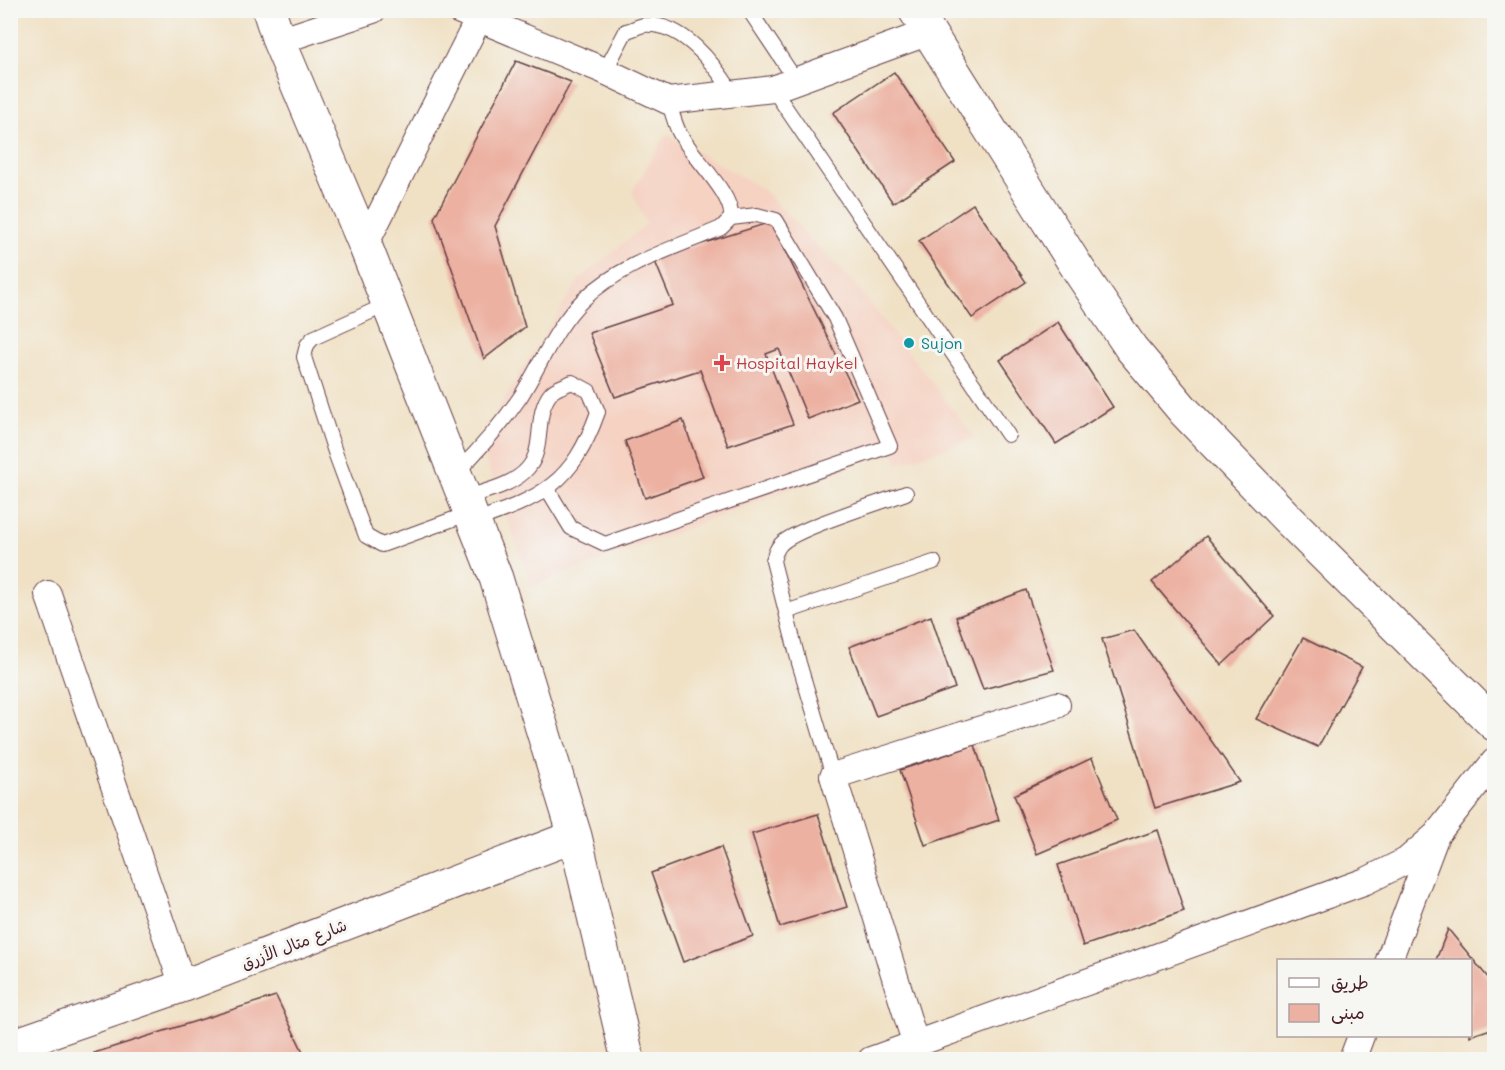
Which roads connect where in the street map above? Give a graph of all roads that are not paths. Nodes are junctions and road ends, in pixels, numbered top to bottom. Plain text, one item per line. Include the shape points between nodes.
1 (373, 10) edge
2 (749, 10) edge
3 (468, 14) edge
4 (922, 21) edge
5 (274, 26) edge
6 (604, 71) junction
7 (785, 85) junction
8 (732, 92) junction
9 (668, 101) junction
10 (732, 218) junction
11 (365, 245) junction
12 (388, 304) junction
13 (1008, 435) dead end
14 (548, 490) junction
15 (906, 493) dead end
16 (466, 502) junction
17 (934, 562) dead end
18 (48, 594) dead end
19 (786, 612) junction
20 (1057, 705) dead end
21 (1494, 724) edge
22 (1494, 762) edge
23 (833, 776) junction
24 (1436, 835) junction
25 (575, 837) junction
26 (1389, 959) edge
27 (183, 986) junction
28 (1360, 1037) edge
29 (915, 1042) junction
30 (10, 1046) edge
31 (628, 1059) edge
32 (871, 1059) edge
33 (1352, 1059) edge

1 - 5 street
2 - 7 lane
3 - 6 street
3 - 11 street
4 - 7 street
4 - 21 main road via 1131,348 1184,411 1286,517
5 - 11 main road
6 - 8 lane via 626,32 644,25 663,28 693,43 712,62
6 - 9 street
7 - 8 street
7 - 13 lane
8 - 9 street
9 - 10 lane via 678,132 728,201
10 - 14 lane via 758,215 776,220 835,318 891,446 606,544 571,528
10 - 16 lane via 721,228 632,266 582,301 554,337 495,431
11 - 12 main road
12 - 16 main road
12 - 16 lane via 313,338 304,357 366,536 382,545
14 - 16 lane via 528,502
14 - 16 lane via 588,439 598,412 589,391 572,382 552,392 540,415 538,446 528,468
15 - 19 lane via 802,532 781,544 773,561
16 - 25 main road via 523,661
17 - 19 lane
18 - 27 street
19 - 23 lane
20 - 23 street
22 - 24 street
23 - 29 street
24 - 26 street
24 - 29 street via 1406,861 1366,881
25 - 27 street, شارع متال الأزرق
25 - 31 main road
27 - 30 street, شارع متال الأزرق
28 - 33 street
29 - 32 street

